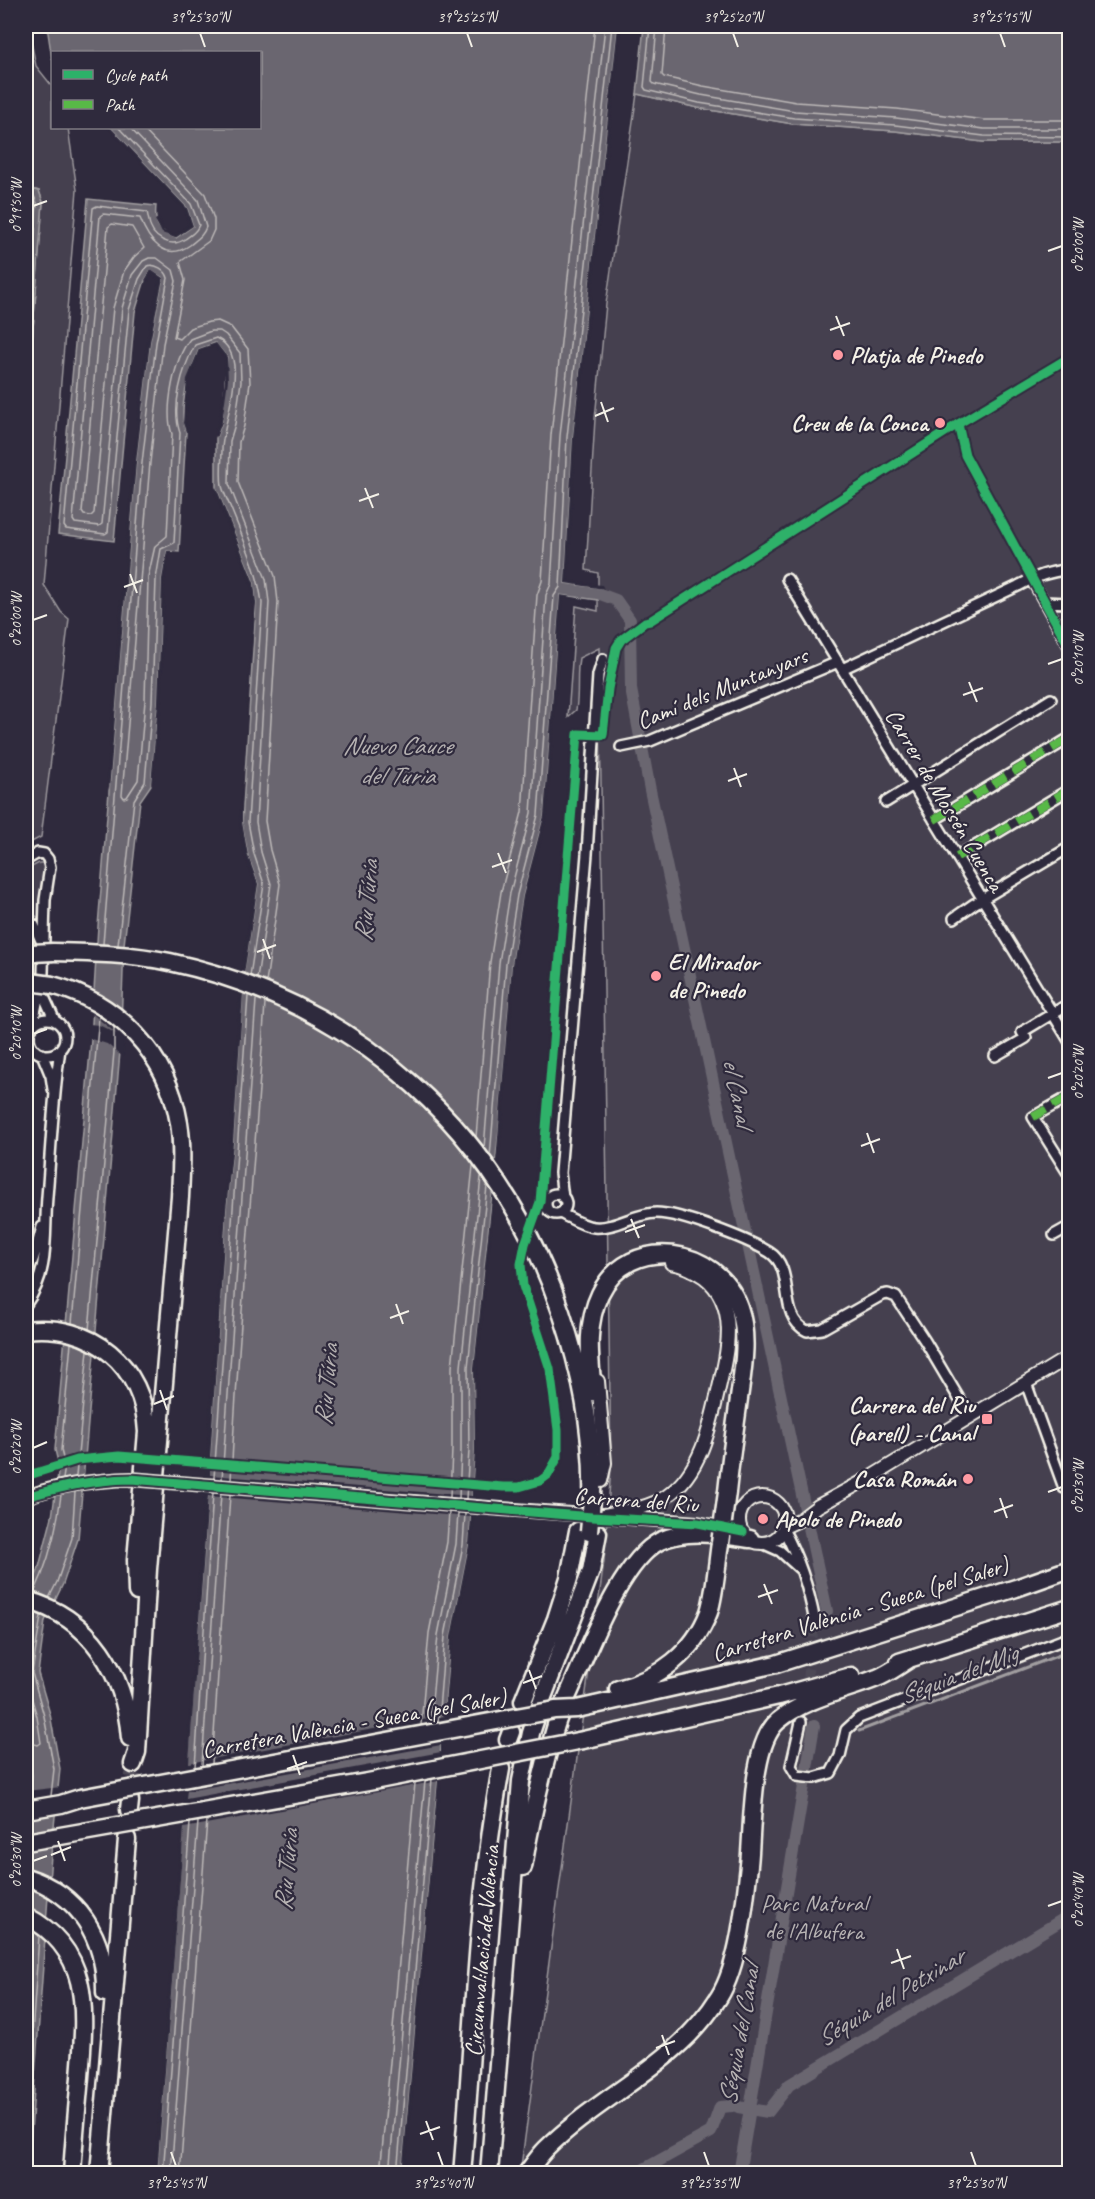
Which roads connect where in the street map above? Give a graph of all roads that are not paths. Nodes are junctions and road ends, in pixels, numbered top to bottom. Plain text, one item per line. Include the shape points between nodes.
1 (1070, 569) edge
2 (1032, 578) junction
3 (787, 579) dead end
4 (1044, 602) junction
5 (1070, 603) edge
6 (1070, 648) edge
7 (603, 659) dead end
8 (840, 665) junction
9 (1051, 699) dead end
10 (1070, 741) edge
11 (625, 746) dead end
12 (913, 786) junction
13 (1070, 789) edge
14 (886, 802) dead end
15 (934, 820) junction
16 (1070, 847) edge
17 (957, 857) junction
18 (26, 860) edge
19 (983, 900) junction
20 (954, 918) dead end
21 (26, 919) edge
22 (38, 952) edge
23 (37, 984) edge
24 (1070, 1003) edge
25 (1052, 1014) junction
26 (55, 1021) junction
27 (32, 1028) junction
28 (1070, 1042) edge
29 (26, 1046) edge
30 (60, 1049) junction
31 (39, 1052) junction
32 (995, 1056) dead end
33 (1070, 1096) edge
34 (56, 1100) junction
35 (560, 1173) junction
36 (1070, 1176) edge
37 (552, 1196) junction
38 (564, 1201) junction
39 (46, 1213) junction
40 (560, 1214) junction
41 (581, 1222) junction
42 (1070, 1226) edge
43 (1054, 1235) dead end
44 (26, 1277) edge
45 (26, 1304) edge
46 (26, 1330) edge
47 (1070, 1356) edge
48 (1026, 1383) junction
49 (970, 1417) junction
50 (602, 1481) junction
51 (1067, 1487) edge
52 (26, 1497) edge
53 (591, 1500) junction
54 (782, 1508) junction
55 (741, 1510) junction
56 (800, 1515) junction
57 (698, 1523) junction
58 (589, 1528) junction
59 (784, 1528) junction
60 (752, 1538) junction
61 (800, 1569) junction
62 (1070, 1569) edge
63 (26, 1600) edge
64 (1070, 1608) edge
65 (815, 1622) tunnel mouth
66 (1070, 1637) edge
67 (908, 1660) junction
68 (141, 1698) junction
69 (597, 1700) junction
70 (523, 1701) dead end
71 (801, 1722) dead end
72 (501, 1769) dead end
73 (26, 1798) edge
74 (80, 1798) junction
75 (26, 1810) edge
76 (127, 1839) dead end
77 (26, 1842) edge
78 (26, 1877) edge
79 (26, 1916) edge
80 (509, 1923) junction
81 (72, 2174) edge
82 (90, 2174) edge
83 (99, 2174) edge
84 (462, 2174) edge
85 (489, 2174) edge
86 (526, 2174) edge

1 - 2 street, Camí dels Muntanyars
2 - 4 street
2 - 8 street, Camí dels Muntanyars
3 - 8 street, Carrer de Mossén Cuenca
4 - 5 street
4 - 6 street
7 - 35 street via 598,675
8 - 11 street, Camí dels Muntanyars via 650,741
8 - 12 street, Carrer de Mossén Cuenca
9 - 12 street
10 - 15 street
12 - 14 street
12 - 15 street, Carrer de Mossén Cuenca
13 - 17 street
15 - 17 street, Carrer de Mossén Cuenca
16 - 19 street
17 - 19 street, Carrer de Mossén Cuenca
18 - 22 street via 38,853 46,856 50,867
19 - 20 street
19 - 25 street, Carrer de Mossén Cuenca
21 - 22 street via 34,925
22 - 23 street
22 - 53 highway via 91,952 141,958 252,986 344,1031 430,1100 468,1141 502,1187 538,1252 564,1322
23 - 26 street
23 - 27 street
23 - 68 highway via 87,997 137,1035 160,1067 180,1125 182,1171 148,1569
24 - 25 street
25 - 28 street, Carrer de Mossén Cuenca
25 - 32 street via 1022,1032 1026,1038
26 - 27 street via 40,1021
26 - 30 street via 64,1032
27 - 31 street via 30,1042
29 - 31 street
30 - 31 street via 52,1054
30 - 34 street
31 - 34 street via 51,1076
33 - 36 street via 1034,1117
34 - 39 street
35 - 37 street
35 - 38 street
37 - 38 street
37 - 40 street via 547,1208 552,1214
38 - 40 street
38 - 41 street
39 - 44 street
39 - 45 street via 42,1272
40 - 41 street
41 - 49 street via 593,1227 657,1213 683,1216 763,1250 780,1264 791,1314 795,1323 807,1331 822,1329 882,1295 896,1297
42 - 43 street
46 - 68 highway via 54,1329 81,1336 110,1353 130,1374 142,1400 147,1432 136,1560
47 - 48 street
48 - 49 street
48 - 51 street
49 - 56 street via 871,1478
50 - 53 highway
50 - 58 street via 595,1336 602,1302 613,1285 635,1269 659,1262 683,1266 712,1285 723,1302 728,1323 724,1365 703,1447 688,1473 667,1496
50 - 69 highway, bridge via 590,1358 592,1312 601,1291 618,1272 639,1259 670,1254 694,1260 717,1273 730,1288 744,1331 744,1358 709,1611 691,1646 663,1671
52 - 58 street, Carrera del Riu, bridge via 64,1485 131,1479 501,1509
53 - 58 highway
54 - 55 street via 770,1498 758,1497
54 - 56 street
54 - 59 street
55 - 57 street, Carrera del Riu
55 - 60 street via 739,1521
56 - 59 street
57 - 58 street, Carrera del Riu
57 - 60 street, Carrera del Riu
58 - 70 highway
58 - 80 highway, Circumval·lació de València via 591,1571 531,1733 521,1781
59 - 60 street via 775,1539
59 - 61 street
60 - 61 street via 780,1551
60 - 80 highway via 714,1534 660,1541 646,1551 624,1578 556,1724
61 - 65 street
62 - 69 highway, Carretera València - Sueca (pel Saler) via 776,1664
63 - 68 highway via 61,1616 97,1646 117,1678 128,1719 133,1769
64 - 67 highway
66 - 71 street via 859,1718 846,1730 831,1773 814,1778 797,1776 791,1766
67 - 77 highway, bridge via 779,1696 583,1740
67 - 86 highway via 879,1677 795,1710 772,1726 760,1759 755,1790 741,1924 731,1970 720,1995 684,2039 553,2143
69 - 74 highway, Carretera València - Sueca (pel Saler), bridge via 577,1709
72 - 84 highway, Circumval·lació de València via 486,1866
73 - 74 highway
74 - 75 highway, Carretera València - Sueca (pel Saler)
76 - 83 highway
78 - 82 highway via 65,1898 89,1925 104,1967
79 - 81 highway via 58,1939 75,1965 82,1990
80 - 85 highway, Circumval·lació de València

